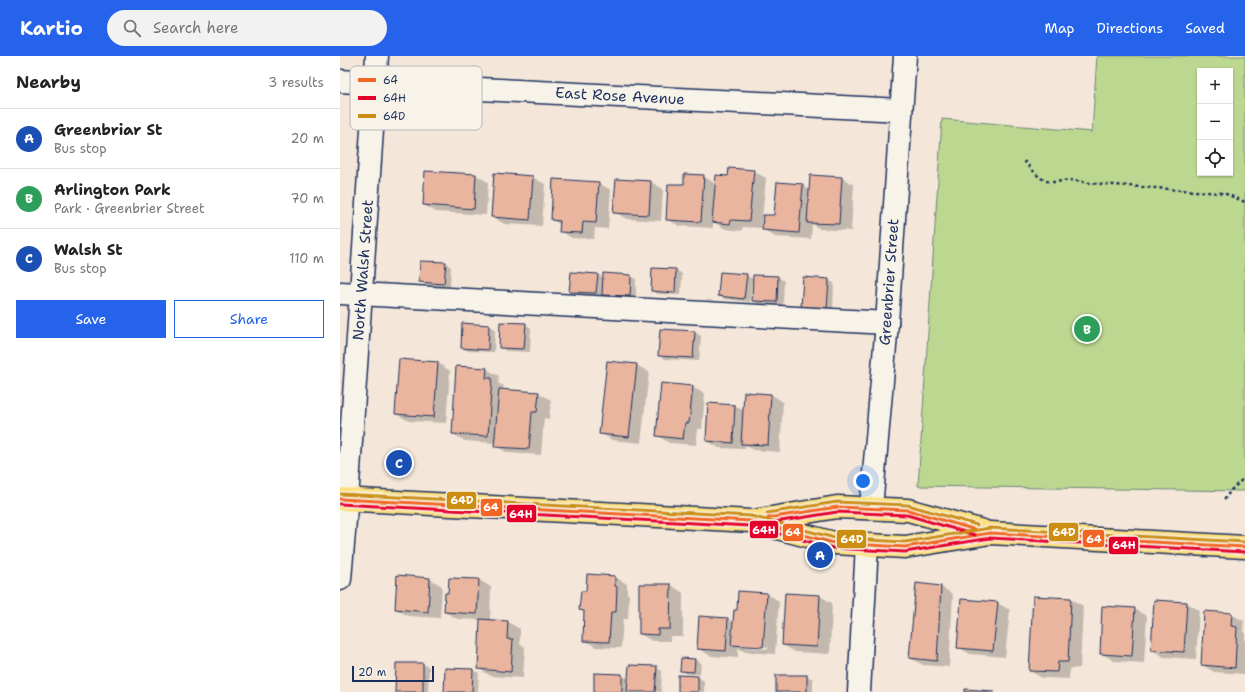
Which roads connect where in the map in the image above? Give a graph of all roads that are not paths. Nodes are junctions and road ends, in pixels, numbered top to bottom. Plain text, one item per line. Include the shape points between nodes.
1 (377, 56) edge
2 (905, 56) edge
3 (376, 66) edge
4 (340, 81) edge
5 (350, 82) edge
6 (482, 88) edge
7 (901, 110) junction
8 (369, 130) edge
9 (350, 294) edge
10 (887, 323) junction
11 (344, 499) edge
12 (871, 508) junction
13 (751, 521) junction
14 (990, 534) junction
15 (867, 545) junction
16 (1245, 547) edge
17 (340, 579) edge
18 (859, 692) edge

1 - 3 street, North Walsh Street
2 - 7 street, Greenbrier Street
4 - 5 street, East Rose Avenue
6 - 7 street, East Rose Avenue
7 - 10 street, Greenbrier Street
8 - 9 street, North Walsh Street
9 - 10 street
9 - 11 street, North Walsh Street
10 - 12 street, Greenbrier Street
11 - 13 main road
11 - 17 street, North Walsh Street
12 - 13 main road via 837,507
12 - 14 main road via 908,510
13 - 15 main road via 834,543
14 - 15 main road via 905,547
14 - 16 main road
15 - 18 street

